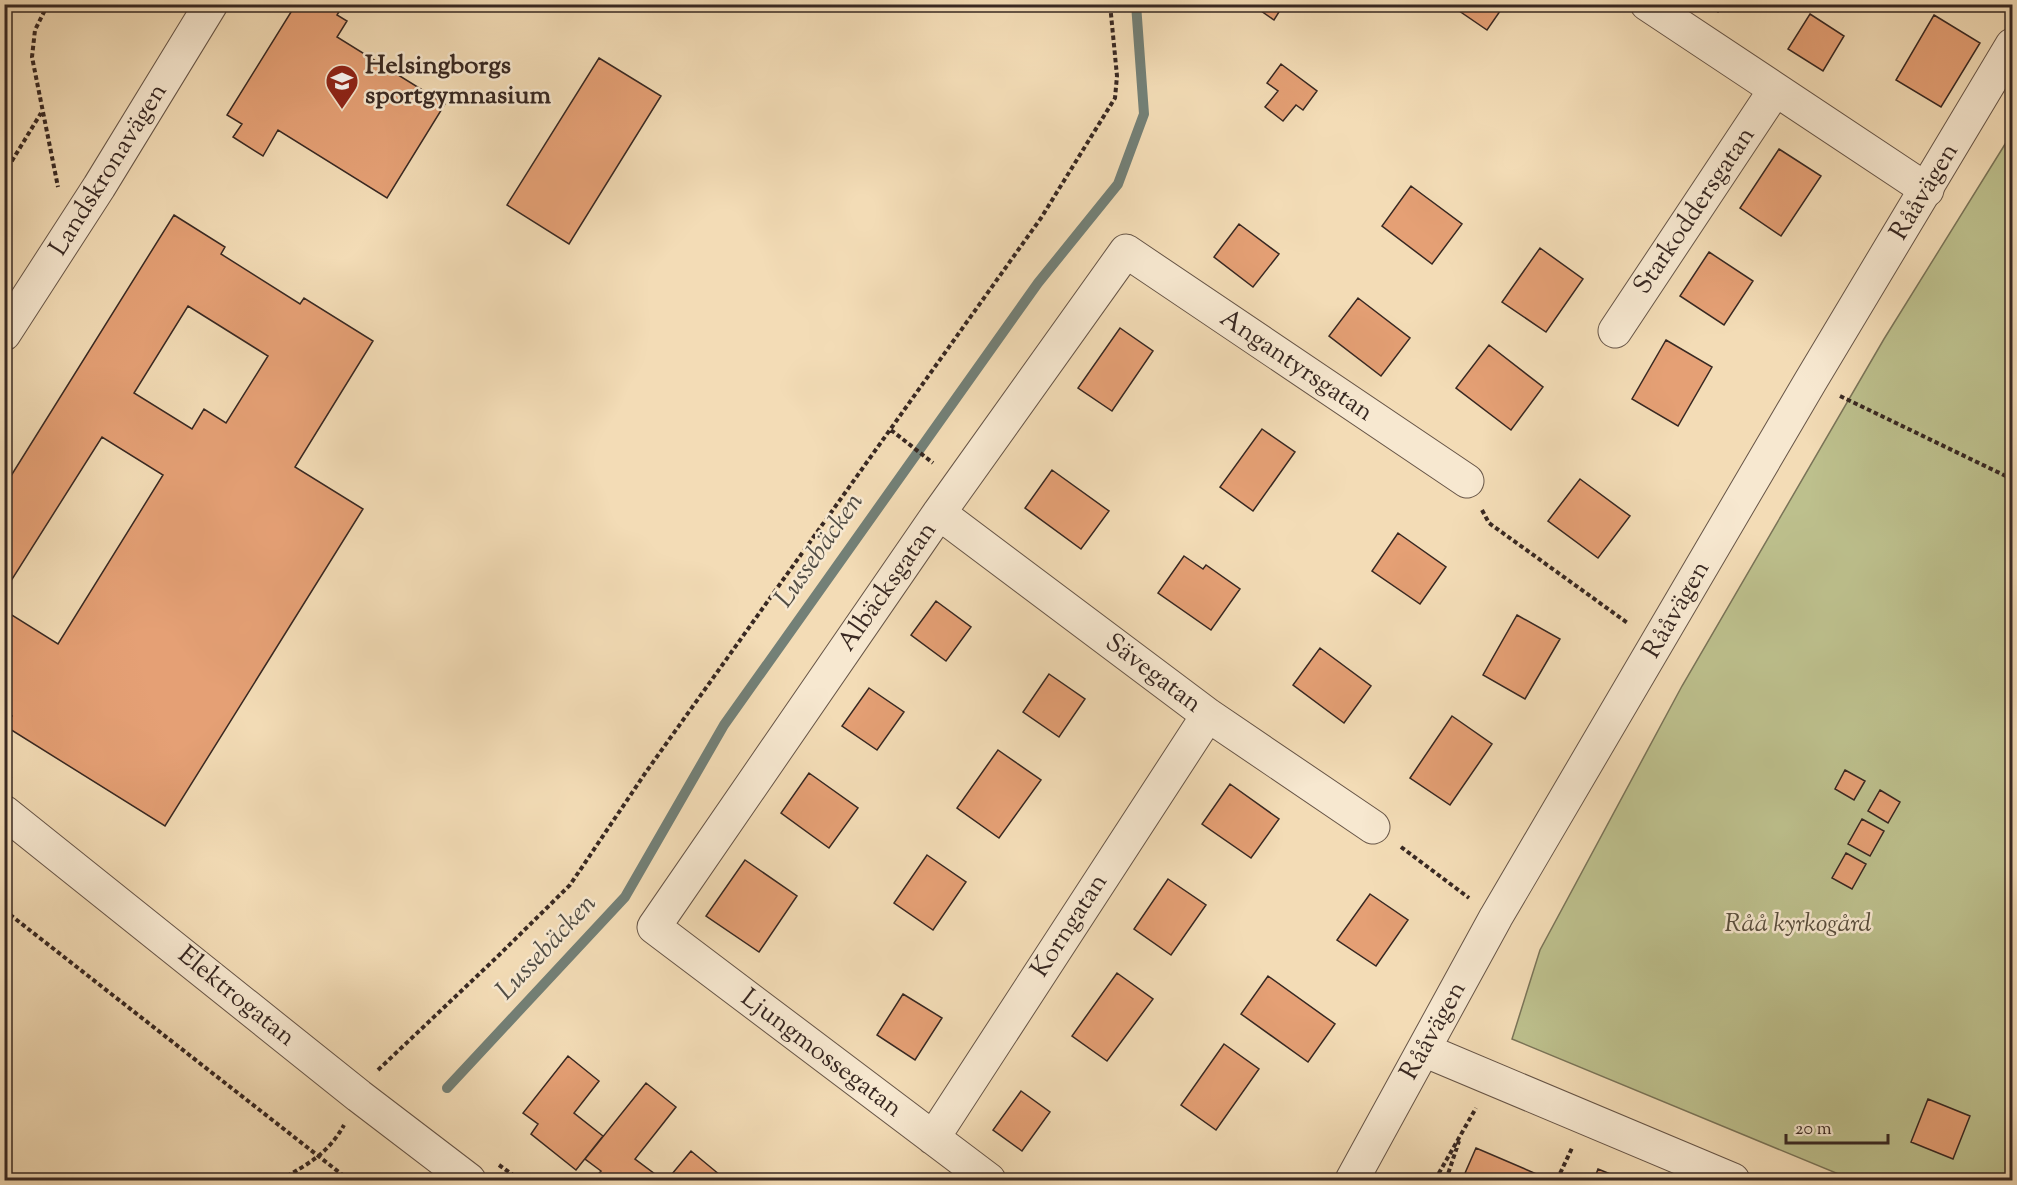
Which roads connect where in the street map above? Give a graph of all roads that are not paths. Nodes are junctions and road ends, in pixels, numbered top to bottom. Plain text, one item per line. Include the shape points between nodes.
1 (211, 4) edge
2 (1647, 4) edge
3 (2013, 45) edge
4 (1775, 90) junction
5 (1927, 190) junction
6 (1126, 251) joint
7 (1615, 331) dead end
8 (4, 334) edge
9 (1467, 480) road end
10 (939, 513) junction
11 (1208, 715) junction
12 (4, 812) edge
13 (1373, 827) road end
14 (654, 927) joint
15 (1424, 1050) junction
16 (933, 1138) junction
17 (469, 1180) edge
18 (989, 1180) edge
19 (1352, 1180) edge
20 (1733, 1180) edge

1 - 8 street, Landskronavägen
2 - 4 street
3 - 5 street, Rååvägen
4 - 5 street
4 - 7 street, Starkoddersgatan
5 - 15 street, Rååvägen via 1496,917
6 - 9 street, Angantyrsgatan
6 - 10 street, Albäcksgatan
10 - 11 street, Sävegatan
10 - 14 street, Albäcksgatan
11 - 13 street, Sävegatan
11 - 16 street, Korngatan
12 - 17 street, Elektrogatan
14 - 16 street, Ljungmossegatan
15 - 19 street, Rååvägen
15 - 20 street
16 - 18 street, Ljungmossegatan

